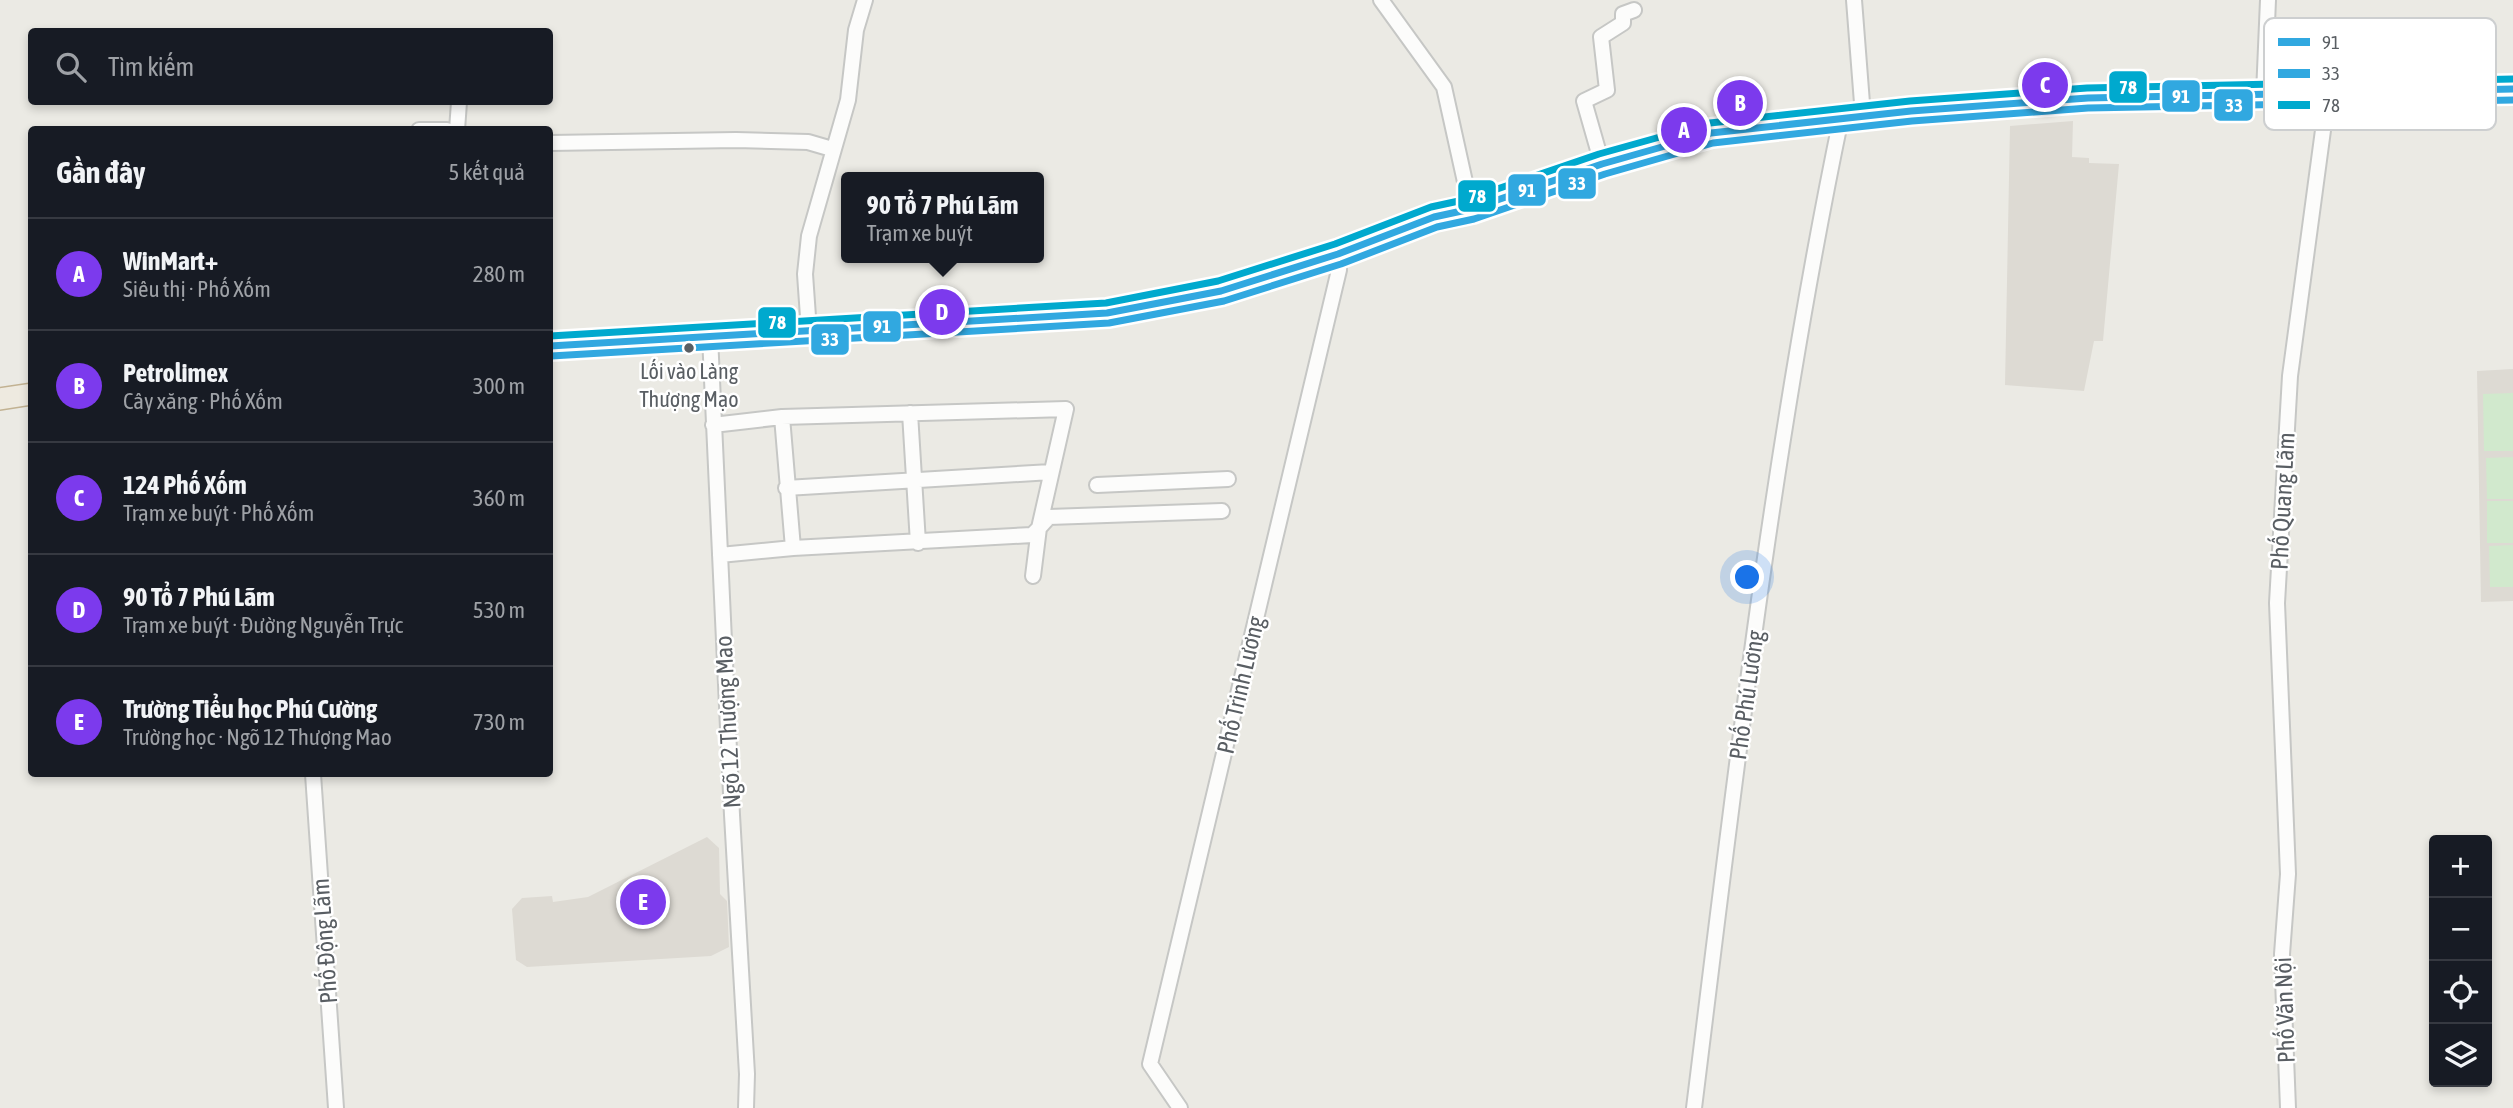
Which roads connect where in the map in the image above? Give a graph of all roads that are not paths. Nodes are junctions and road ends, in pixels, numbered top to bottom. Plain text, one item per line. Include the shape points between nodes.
1 (865, 0) edge
2 (1381, 0) edge
3 (1854, 0) edge
4 (2268, 0) edge
5 (1634, 10) dead end
6 (2267, 18) edge
7 (2264, 75) edge
8 (2263, 94) joint
9 (459, 105) edge
10 (1863, 116) junction
11 (1841, 118) junction
12 (457, 126) edge
13 (2324, 130) edge
14 (553, 143) edge
15 (832, 149) junction
16 (1602, 164) junction
17 (1471, 209) junction
18 (1338, 254) junction
19 (809, 331) junction
20 (710, 337) junction
21 (553, 346) edge
22 (28, 395) edge
23 (0, 399) edge
24 (910, 413) junction
25 (782, 417) junction
26 (713, 425) junction
27 (1051, 472) junction
28 (1228, 479) dead end
29 (914, 480) junction
30 (1097, 485) dead end
31 (786, 488) junction
32 (1222, 511) dead end
33 (1039, 528) junction
34 (918, 543) junction
35 (793, 548) junction
36 (720, 555) junction
37 (1033, 576) dead end
38 (313, 777) edge
39 (2284, 911) joint
40 (336, 1108) edge
41 (746, 1108) edge
42 (1180, 1108) edge
43 (1694, 1108) edge
44 (2288, 1108) edge

1 - 15 street via 856,30 848,100
2 - 17 street via 1444,87
3 - 10 street
4 - 6 street
5 - 16 street via 1623,14 1623,23 1601,37 1606,90 1584,101
7 - 8 street
8 - 10 highway via 2088,98
9 - 12 street
10 - 11 highway
11 - 16 highway via 1711,133
11 - 43 street, Phố Phú Lương via 1812,260 1744,705
13 - 39 street, Phố Quang Lãm via 2290,376 2278,589 2288,874
14 - 15 street via 736,140 808,142
15 - 19 street via 809,236 805,274
16 - 17 highway
17 - 18 highway via 1434,217
18 - 19 highway via 1221,291 1107,313
18 - 42 street, Phố Trinh Lương via 1339,271 1150,1064
19 - 20 highway
20 - 21 highway
20 - 26 street, Ngõ 12 Thượng Mao
22 - 23 highway
24 - 25 street
24 - 27 street via 1066,408
24 - 29 street
25 - 26 street
25 - 31 street
26 - 36 street, Ngõ 12 Thượng Mao
27 - 29 street
27 - 33 street
28 - 30 street
29 - 31 street
29 - 34 street
31 - 35 street
32 - 33 street via 1049,517
33 - 34 street via 1032,535
33 - 37 street
34 - 35 street
35 - 36 street
36 - 41 street, Ngõ 12 Thượng Mao
38 - 40 street, Phố Động Lãm
39 - 44 street, Phố Văn Nội

